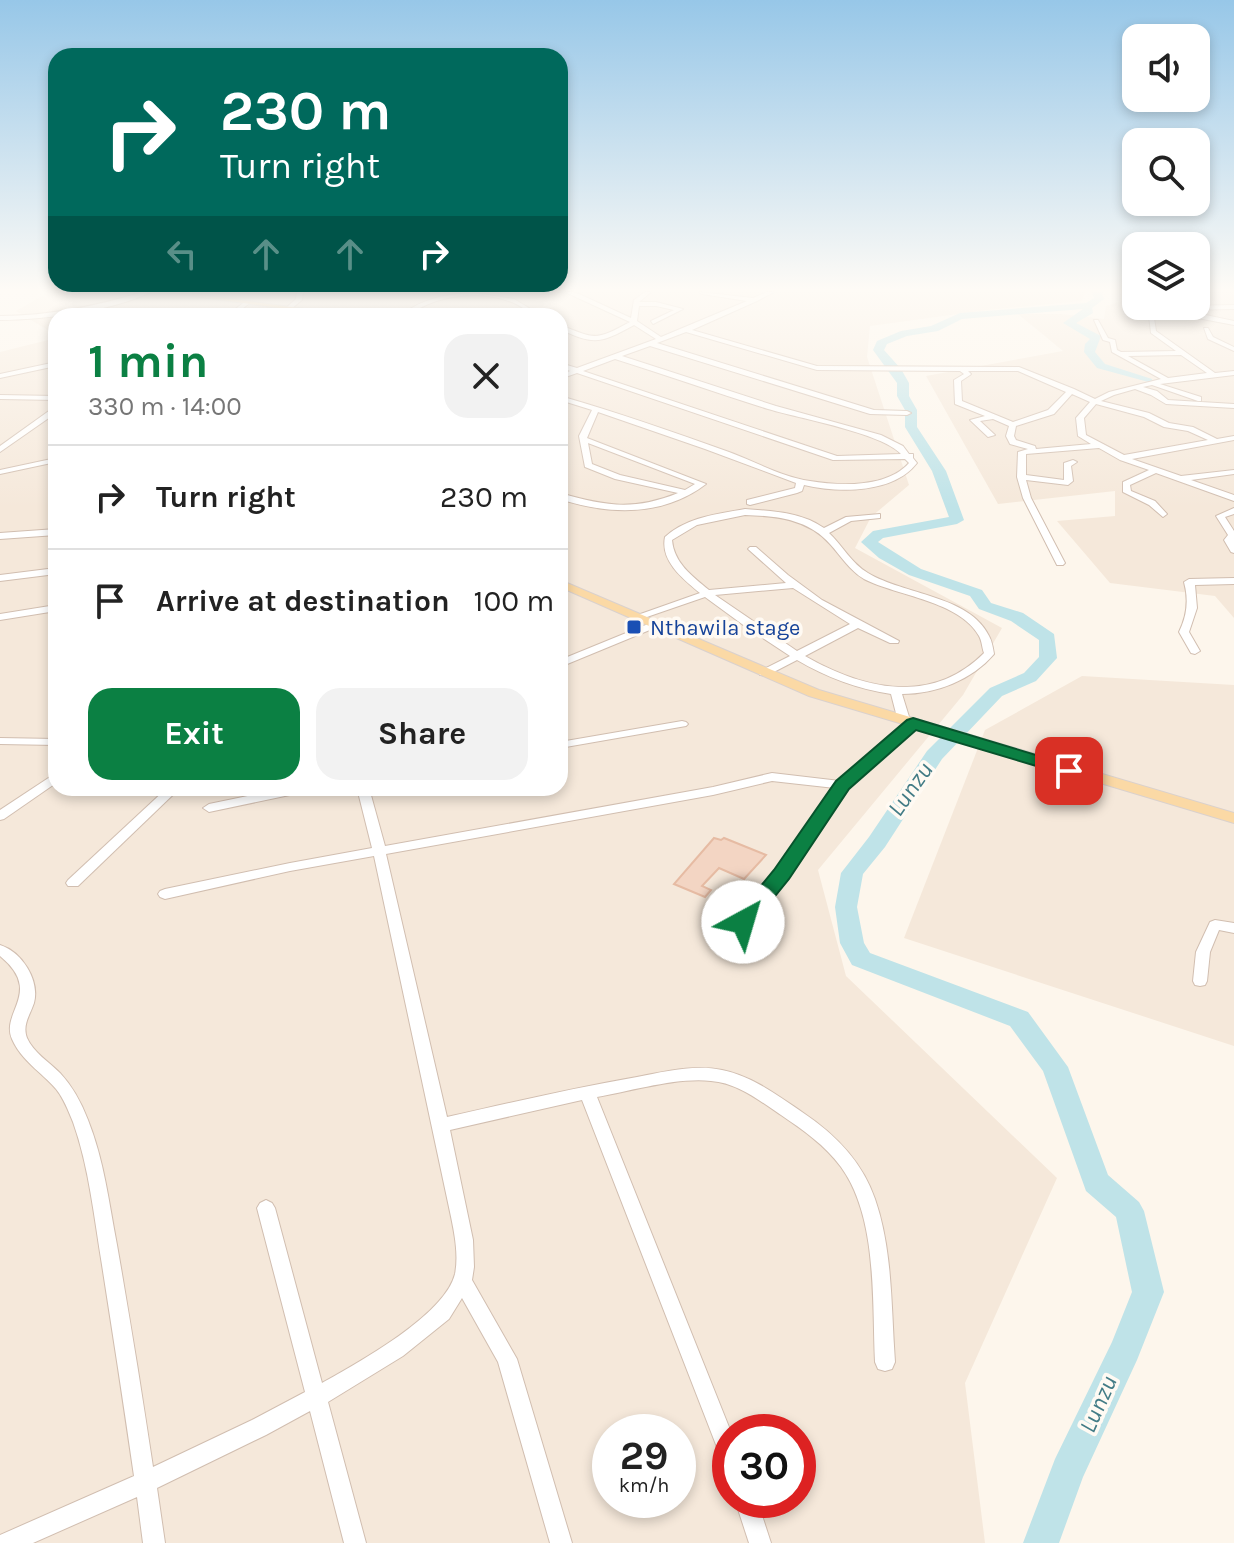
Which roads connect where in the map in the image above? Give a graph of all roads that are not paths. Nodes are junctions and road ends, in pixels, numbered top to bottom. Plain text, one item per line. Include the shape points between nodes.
1 (597, 364) edge
2 (638, 364) edge
3 (717, 364) edge
4 (808, 364) edge
5 (1138, 364) edge
6 (1197, 364) edge
7 (48, 366) edge
8 (822, 368) junction
9 (961, 368) junction
10 (568, 369) edge
11 (574, 372) junction
12 (1234, 373) edge
13 (568, 374) edge
14 (840, 375) dead end
15 (1214, 375) junction
16 (0, 376) edge
17 (1167, 380) junction
18 (1152, 383) junction
19 (1136, 387) junction
20 (1072, 390) junction
21 (0, 397) edge
22 (48, 398) edge
23 (568, 400) edge
24 (1092, 401) junction
25 (1234, 403) edge
26 (596, 409) junction
27 (907, 413) dead end
28 (48, 416) edge
29 (993, 417) junction
30 (1013, 425) junction
31 (991, 435) dead end
32 (1234, 438) edge
33 (584, 439) junction
34 (1216, 441) junction
35 (1098, 446) junction
36 (0, 450) edge
37 (1036, 451) junction
38 (910, 456) junction
39 (1123, 458) junction
40 (48, 462) edge
41 (1073, 462) dead end
42 (1155, 470) junction
43 (0, 472) edge
44 (1234, 472) edge
45 (1021, 477) junction
46 (1181, 478) junction
47 (800, 482) junction
48 (685, 492) junction
49 (568, 498) edge
50 (1234, 498) edge
51 (750, 502) dead end
52 (1234, 511) edge
53 (1163, 514) dead end
54 (877, 516) dead end
55 (823, 532) junction
56 (48, 533) edge
57 (0, 536) edge
58 (753, 549) dead end
59 (1234, 550) edge
60 (1060, 563) dead end
61 (48, 572) edge
62 (0, 578) edge
63 (1234, 581) edge
64 (793, 585) junction
65 (568, 587) edge
66 (708, 593) junction
67 (48, 609) edge
68 (0, 617) edge
69 (637, 617) junction
70 (858, 624) junction
71 (653, 625) junction
72 (894, 641) dead end
73 (1195, 651) dead end
74 (798, 656) junction
75 (568, 661) edge
76 (764, 673) junction
77 (896, 691) junction
78 (908, 722) junction
79 (682, 724) dead end
80 (0, 741) edge
81 (48, 742) edge
82 (568, 744) edge
83 (48, 783) edge
84 (843, 785) junction
85 (165, 796) edge
86 (266, 796) edge
87 (365, 796) edge
88 (209, 808) dead end
89 (0, 816) edge
90 (1234, 818) edge
91 (380, 851) junction
92 (73, 883) dead end
93 (165, 894) dead end
94 (743, 922) dead end
95 (1234, 928) edge
96 (0, 950) edge
97 (1200, 981) dead end
98 (587, 1092) junction
99 (441, 1125) junction
100 (266, 1208) dead end
101 (463, 1282) junction
102 (885, 1362) dead end
103 (315, 1398) junction
104 (714, 1414) edge
105 (145, 1481) junction
106 (752, 1518) edge
107 (8, 1543) edge
108 (154, 1543) edge
109 (355, 1543) edge
110 (561, 1543) edge
111 (760, 1543) edge

1 - 11 street
2 - 38 street via 878,437
3 - 27 street via 873,412
4 - 8 street
5 - 17 street
6 - 15 street
7 - 16 street
8 - 9 street
8 - 14 street
9 - 20 street via 1019,369
9 - 29 street via 968,374 957,380 956,399
10 - 11 street
11 - 13 street
11 - 38 street via 836,458
12 - 15 street
15 - 17 street
17 - 18 street
18 - 19 street
18 - 25 street via 1193,399
19 - 24 street
19 - 25 street via 1166,402
20 - 24 street
20 - 30 street via 1051,412
21 - 22 street
23 - 26 street
24 - 34 street
24 - 35 street via 1079,426 1082,436
26 - 33 street
26 - 47 street
28 - 36 street
29 - 30 street
29 - 31 street via 974,420
30 - 37 street via 1013,442
32 - 34 street
33 - 48 street via 592,469
33 - 48 street via 701,482
34 - 39 street
35 - 37 street
35 - 39 street
37 - 45 street via 1022,452
38 - 47 street via 910,469 891,480 833,486
39 - 42 street
40 - 43 street
41 - 45 street via 1067,465 1065,483
42 - 46 street
42 - 53 street via 1126,484 1127,492
44 - 46 street
45 - 60 street via 1034,518
46 - 50 street
47 - 51 street via 799,489
48 - 49 street via 626,510
52 - 59 street via 1220,516
54 - 55 street via 849,519
55 - 66 street via 790,517 745,512 681,529 668,539 669,549 676,565
55 - 77 street via 864,575 963,613 989,642 982,663 953,680
56 - 57 street
58 - 64 street
61 - 62 street
63 - 73 street via 1189,582 1191,621 1184,632
64 - 66 street
64 - 70 street
65 - 69 main road
66 - 69 street
66 - 74 street
67 - 68 street
69 - 71 main road
70 - 72 street
70 - 74 street
71 - 75 street
71 - 76 main road
74 - 76 street
74 - 77 street via 847,680
76 - 78 main road
77 - 78 street
78 - 84 street
78 - 90 main road
79 - 82 street
80 - 81 street
83 - 89 street
84 - 91 street via 772,777
84 - 94 street
85 - 92 street
86 - 88 street
87 - 91 street
91 - 93 street
91 - 99 street
95 - 97 street via 1215,925 1200,959
96 - 105 street via 15,959 27,988 16,1031 20,1042 62,1083 82,1122
98 - 99 street
98 - 102 street via 700,1073 720,1075 800,1119 836,1148 867,1201 880,1280
98 - 104 street
99 - 101 street via 465,1256
100 - 103 street
101 - 103 street via 441,1314 408,1341
101 - 110 street via 507,1359
103 - 105 street
103 - 109 street
105 - 107 street
105 - 108 street
106 - 111 street

